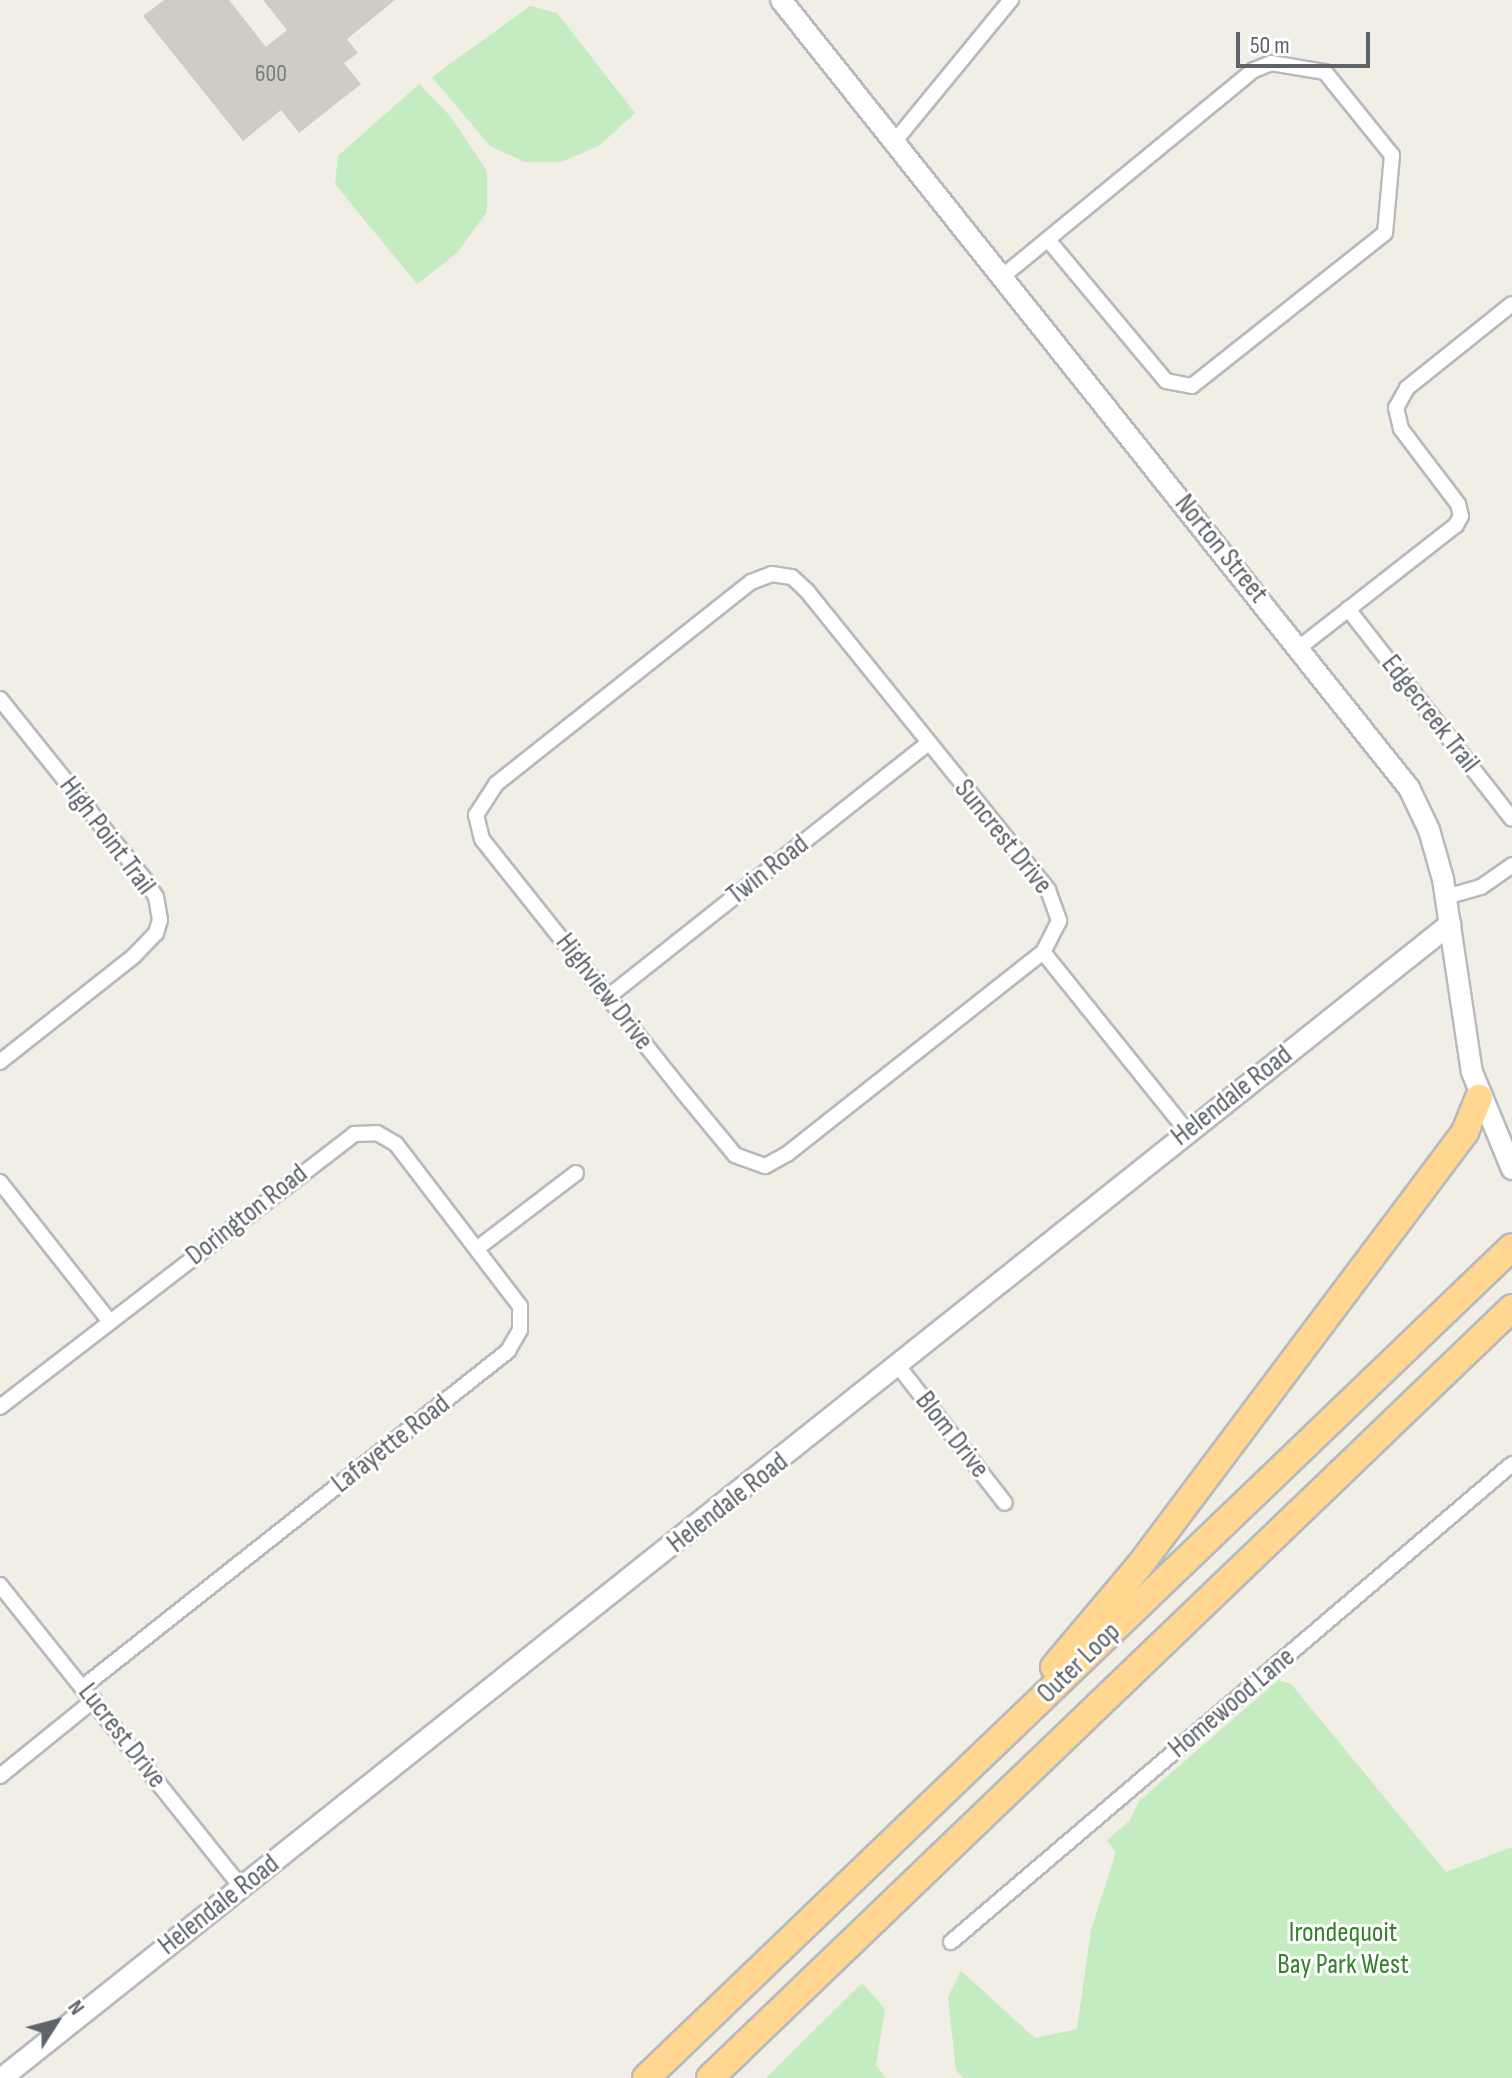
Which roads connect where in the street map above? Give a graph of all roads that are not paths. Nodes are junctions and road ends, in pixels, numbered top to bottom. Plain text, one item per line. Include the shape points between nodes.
1 (781, 0) edge
2 (1011, 0) edge
3 (895, 141) junction
4 (1048, 240) junction
5 (1003, 276) junction
6 (1512, 304) edge
7 (760, 577) joint
8 (1348, 609) junction
9 (1300, 647) junction
10 (0, 699) edge
11 (927, 744) junction
12 (1512, 819) edge
13 (1512, 865) edge
14 (1446, 897) junction
15 (1450, 924) junction
16 (1043, 952) junction
17 (608, 997) junction
18 (0, 1062) edge
19 (1479, 1098) junction
20 (1187, 1131) junction
21 (1512, 1169) edge
22 (576, 1173) dead end
23 (0, 1182) edge
24 (479, 1247) junction
25 (1512, 1247) edge
26 (1512, 1308) edge
27 (110, 1322) junction
28 (899, 1367) junction
29 (0, 1407) edge
30 (1512, 1464) edge
31 (1005, 1503) dead end
32 (0, 1585) edge
33 (83, 1687) junction
34 (94, 1700) junction
35 (0, 1776) edge
36 (885, 1849) junction
37 (242, 1888) junction
38 (951, 1942) dead end
39 (2, 2078) edge
40 (646, 2078) edge
41 (710, 2078) edge

1 - 3 street, Norton Street
2 - 3 street
3 - 5 street, Norton Street
4 - 4 street via 1254,70 1271,63 1325,72 1392,155 1385,233 1192,386 1166,381
4 - 5 street
5 - 9 street, Norton Street
6 - 8 street via 1407,388 1396,408 1401,429 1456,499 1461,516
7 - 11 street, Suncrest Drive via 783,574 799,582
7 - 17 street, Highview Drive via 496,784 479,805 482,839
8 - 9 street
8 - 12 street, Edgecreek Trail
9 - 14 street, Norton Street via 1415,799 1433,842
10 - 18 street, High Point Trail via 146,881 156,897 160,920 156,933 134,956
11 - 16 street, Suncrest Drive via 1048,890 1059,921
11 - 17 street, Twin Road
13 - 14 street via 1481,887
14 - 15 street, Norton Street
15 - 19 street, Norton Street via 1461,1019
15 - 20 street, Helendale Road
16 - 17 street, Highview Drive via 765,1166 735,1155
16 - 20 street
19 - 21 street, Norton Street
19 - 36 highway via 1465,1132 1140,1565 987,1744
20 - 28 street, Helendale Road
22 - 24 street
23 - 27 street
24 - 27 street, Dorington Road via 396,1144 377,1133 354,1134
24 - 33 street, Lafayette Road via 520,1306 520,1330 508,1351
25 - 36 highway, Outer Loop
26 - 41 highway, Outer Loop
27 - 29 street, Dorington Road
28 - 31 street, Blom Drive
28 - 37 street, Helendale Road
30 - 38 street, Homewood Lane
32 - 33 street, Lucrest Drive
33 - 34 street, Lucrest Drive
34 - 35 street
34 - 37 street, Lucrest Drive
36 - 40 highway, Outer Loop
37 - 39 street, Helendale Road

